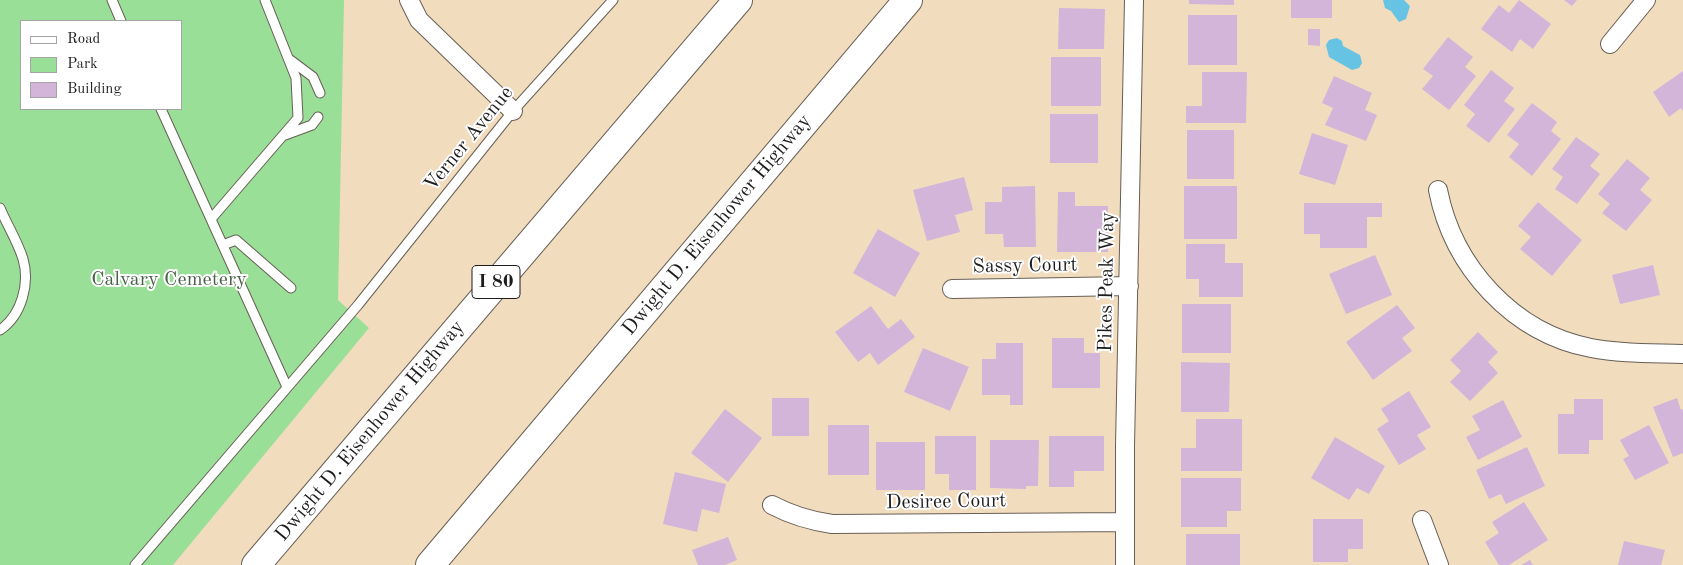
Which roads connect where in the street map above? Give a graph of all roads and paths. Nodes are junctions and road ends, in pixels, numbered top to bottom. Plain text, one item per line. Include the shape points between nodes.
1 (112, 0) edge
2 (265, 0) edge
3 (409, 0) edge
4 (612, 0) edge
5 (738, 0) edge
6 (908, 0) edge
7 (1134, 0) edge
8 (1646, 0) edge
9 (121, 20) edge
10 (1610, 44) dead end
11 (289, 59) junction
12 (320, 93) dead end
13 (161, 110) edge
14 (513, 111) junction
15 (318, 117) dead end
16 (283, 136) junction
17 (1438, 190) dead end
18 (0, 208) edge
19 (211, 219) junction
20 (223, 245) junction
21 (1129, 286) junction
22 (291, 288) dead end
23 (952, 289) dead end
24 (0, 330) edge
25 (1683, 354) edge
26 (287, 387) junction
27 (772, 505) dead end
28 (1422, 520) dead end
29 (1125, 522) junction
30 (135, 565) edge
31 (256, 565) edge
32 (430, 565) edge
33 (1126, 565) edge
34 (1439, 565) edge

1 - 9 lane
2 - 11 lane
3 - 14 street via 419,20
4 - 14 lane, Verner Avenue
5 - 31 highway, Dwight D. Eisenhower Highway / I 80
6 - 32 highway, Dwight D. Eisenhower Highway
7 - 21 street, Pikes Peak Way
8 - 10 street
11 - 12 lane via 313,77
11 - 16 lane via 296,78 298,118
13 - 19 lane
14 - 26 lane, Verner Avenue via 358,305
15 - 16 lane via 312,125
16 - 19 lane
17 - 25 street via 1452,235 1467,263 1488,290 1521,318 1544,331 1592,348
18 - 24 lane via 23,259 26,281 22,302
19 - 20 lane
20 - 22 lane via 236,240
20 - 26 lane
21 - 23 street, Sassy Court
21 - 29 street, Pikes Peak Way
26 - 30 lane, Verner Avenue
27 - 29 street, Desiree Court via 786,513 832,524
28 - 34 street
29 - 33 street, Pikes Peak Way

